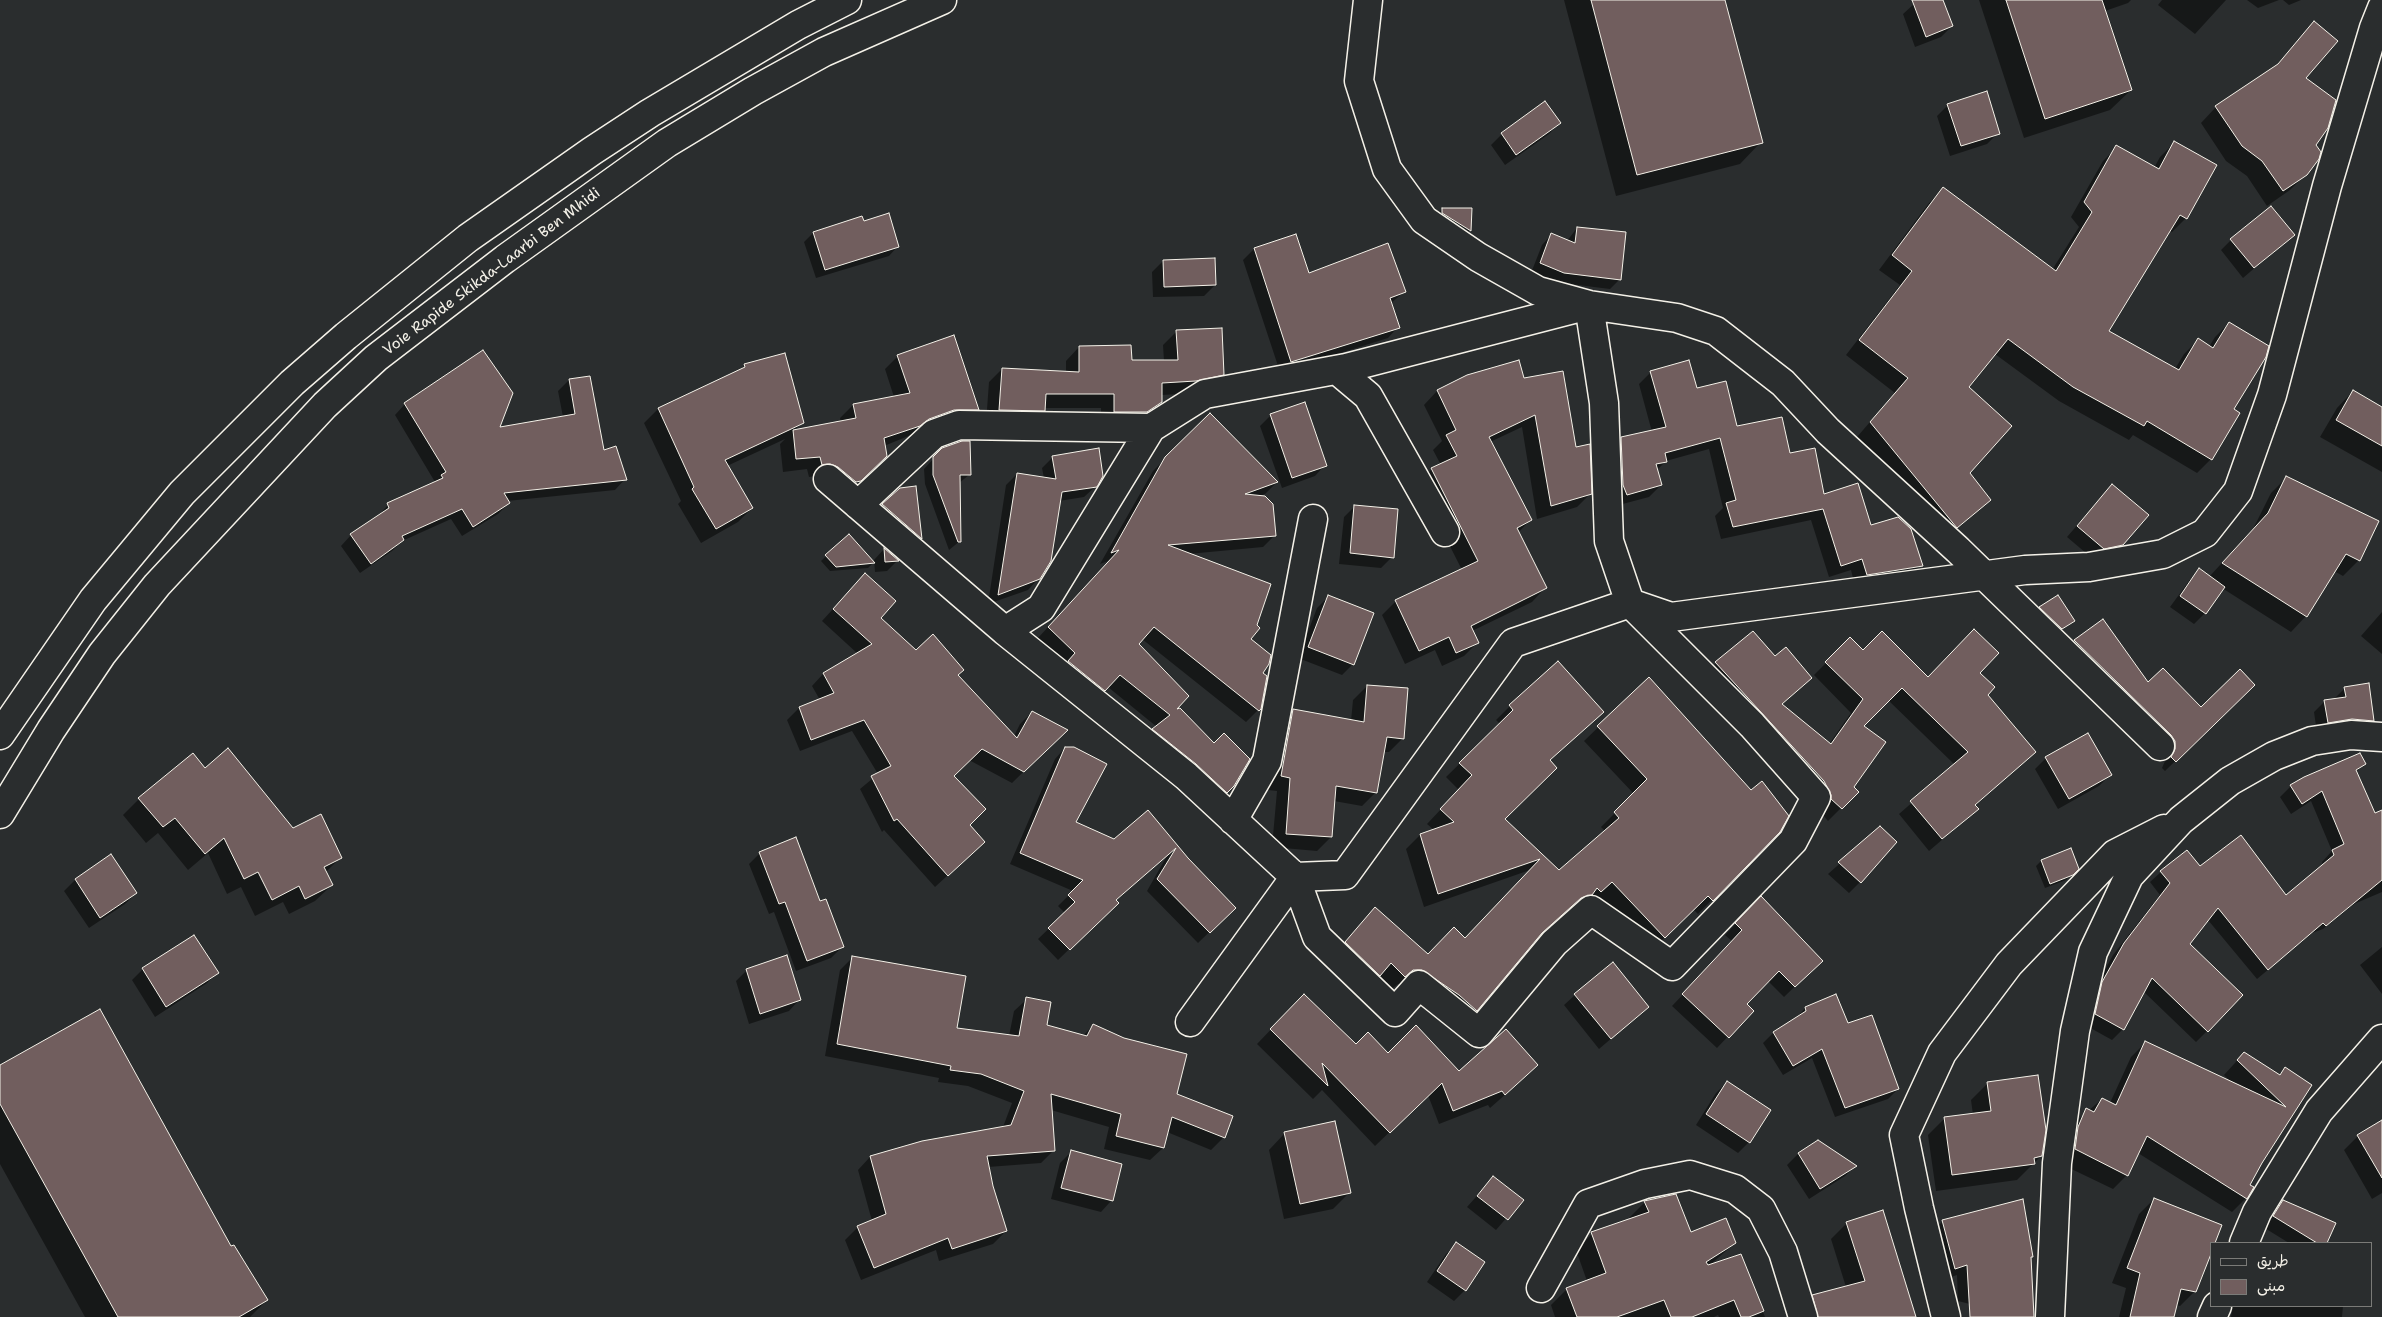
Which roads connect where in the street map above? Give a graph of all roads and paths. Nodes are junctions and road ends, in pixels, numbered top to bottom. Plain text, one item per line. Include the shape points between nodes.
1 (847, 0) edge
2 (942, 0) edge
3 (1368, 0) edge
4 (2379, 22) edge
5 (1589, 305) junction
6 (1337, 370) junction
7 (1151, 428) junction
8 (828, 479) dead end
9 (858, 505) junction
10 (1313, 519) dead end
11 (1445, 532) dead end
12 (1985, 576) junction
13 (1630, 602) junction
14 (1005, 631) junction
15 (0, 735) edge
16 (2382, 737) edge
17 (2160, 746) dead end
18 (0, 814) edge
19 (1233, 820) junction
20 (2181, 820) junction
21 (1295, 877) junction
22 (1190, 1022) dead end
23 (2382, 1040) edge
24 (2244, 1242) edge
25 (1541, 1288) dead end
26 (1803, 1317) edge
27 (1946, 1317) edge
28 (2050, 1317) edge

1 - 15 main road via 798,25 592,151 468,238 346,336 257,417 182,493 93,600
2 - 18 main road, Voie Rapide Skikda-Laarbi Ben Mhidi via 824,52 667,143 490,270 376,358 325,404 157,586 102,654 50,730
3 - 5 main road via 1359,81 1387,169 1424,220 1478,257 1538,291
4 - 12 main road via 2327,186 2272,395 2238,491 2205,533 2163,554 2089,567 2025,570
5 - 6 main road
5 - 12 main road via 1677,318 1716,331 1783,383 1828,431
5 - 13 main road via 1604,402 1609,541
6 - 7 main road via 1205,394
6 - 11 main road via 1368,396
7 - 9 main road via 959,425 934,434
7 - 14 main road via 1041,608
8 - 9 main road
9 - 14 main road
10 - 19 main road via 1268,761
12 - 13 main road via 1671,617
12 - 17 main road
13 - 21 main road via 1513,643 1345,875
13 - 21 main road via 1752,724 1816,797 1793,841 1672,966 1591,910 1554,942 1479,1033 1419,985 1395,1012 1317,936
14 - 19 main road via 1186,776
16 - 20 main road via 2351,735 2312,741 2274,756 2230,781
19 - 21 main road
20 - 27 main road via 2115,854 2009,964 1942,1053 1904,1135
20 - 28 main road via 2130,876 2092,952 2075,1031 2057,1162
21 - 22 main road
23 - 24 main road via 2320,1111 2257,1212
25 - 26 main road via 1588,1204 1645,1184 1690,1175 1735,1189 1761,1209 1783,1252

